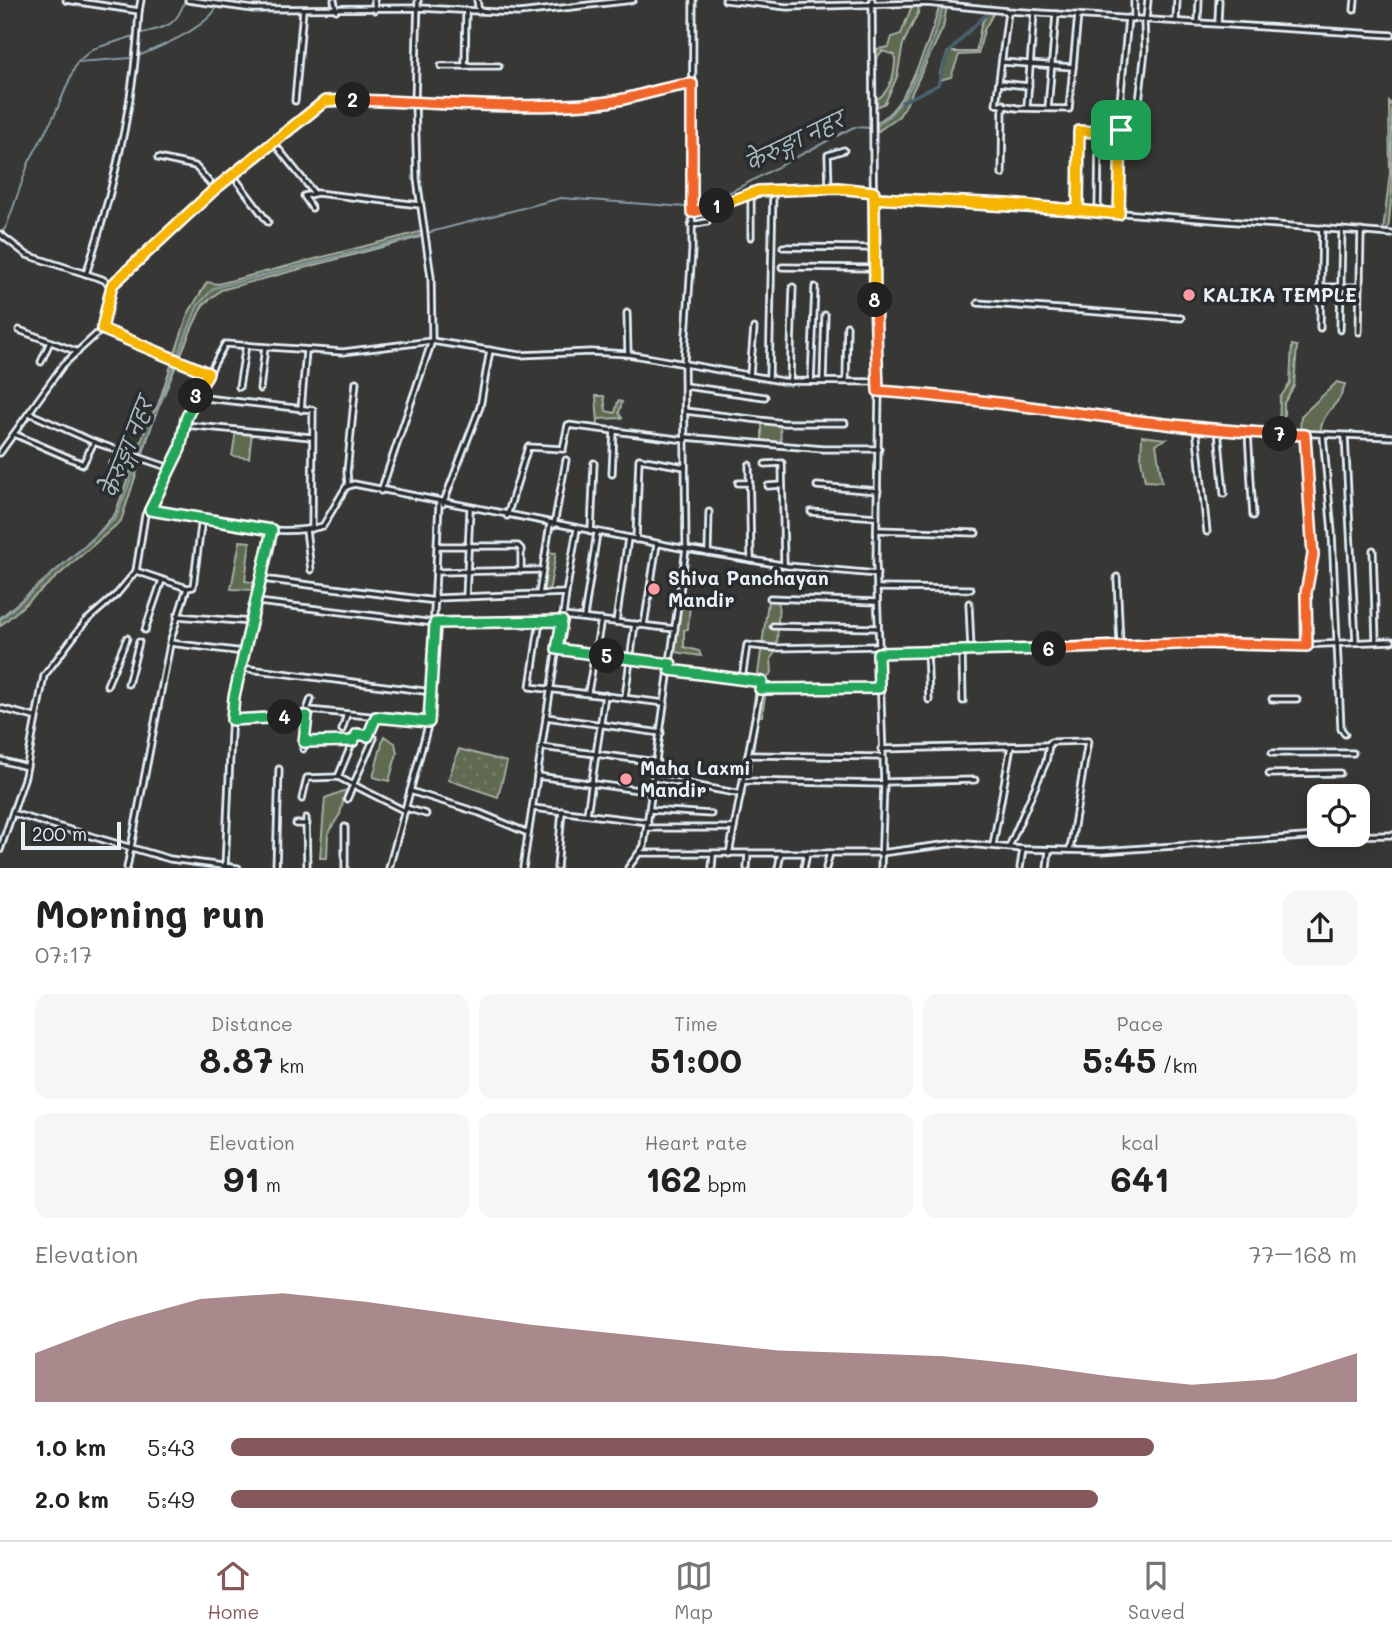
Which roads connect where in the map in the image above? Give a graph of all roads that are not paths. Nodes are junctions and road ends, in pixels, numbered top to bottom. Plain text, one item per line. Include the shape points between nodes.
1 (66, 0) edge
2 (106, 0) edge
3 (141, 0) edge
4 (188, 0) edge
5 (334, 0) edge
6 (374, 0) edge
7 (418, 0) edge
8 (477, 0) edge
9 (633, 0) edge
10 (693, 0) edge
11 (725, 0) edge
12 (772, 0) edge
13 (1134, 0) edge
14 (1148, 0) edge
15 (1177, 0) edge
16 (1199, 0) edge
17 (1219, 0) edge
18 (1354, 0) edge
19 (872, 2) edge
20 (104, 6) junction
21 (773, 7) junction
22 (419, 8) junction
23 (375, 9) junction
24 (303, 10) junction
25 (336, 10) junction
26 (1354, 10) dead end
27 (139, 11) junction
28 (466, 11) junction
29 (1008, 11) junction
30 (479, 12) junction
31 (1034, 13) junction
32 (1056, 14) junction
33 (1078, 15) junction
34 (1128, 18) junction
35 (1134, 18) junction
36 (1145, 19) junction
37 (1176, 20) junction
38 (1198, 21) junction
39 (1218, 22) junction
40 (1392, 35) edge
41 (1002, 62) junction
42 (1030, 64) junction
43 (441, 66) dead end
44 (466, 66) junction
45 (499, 66) dead end
46 (1051, 66) junction
47 (1073, 67) junction
48 (999, 83) junction
49 (692, 84) junction
50 (1028, 86) junction
51 (295, 101) dead end
52 (415, 102) junction
53 (1003, 104) junction
54 (1027, 106) junction
55 (1048, 108) junction
56 (1119, 113) dead end
57 (1137, 119) dead end
58 (1099, 132) junction
59 (273, 142) junction
60 (844, 150) dead end
61 (158, 158) dead end
62 (232, 174) junction
63 (1002, 174) dead end
64 (829, 188) junction
65 (215, 189) junction
66 (773, 191) junction
67 (874, 192) junction
68 (314, 193) junction
69 (751, 193) junction
70 (874, 198) junction
71 (420, 205) junction
72 (312, 208) dead end
73 (1078, 210) junction
74 (692, 212) junction
75 (1098, 212) junction
76 (1119, 214) junction
77 (268, 222) dead end
78 (707, 222) dead end
79 (691, 225) junction
80 (1322, 228) junction
81 (1342, 230) junction
82 (1361, 231) junction
83 (0, 234) edge
84 (1392, 234) edge
85 (751, 237) dead end
86 (783, 247) dead end
87 (874, 248) junction
88 (782, 267) dead end
89 (874, 268) junction
90 (86, 274) junction
91 (112, 285) junction
92 (793, 287) dead end
93 (815, 287) dead end
94 (1320, 287) junction
95 (1360, 287) junction
96 (1340, 288) junction
97 (978, 303) dead end
98 (627, 313) dead end
99 (825, 315) dead end
100 (1181, 318) dead end
101 (847, 326) dead end
102 (754, 328) dead end
103 (1320, 328) dead end
104 (102, 329) junction
105 (19, 330) dead end
106 (1340, 330) dead end
107 (1359, 332) dead end
108 (432, 341) junction
109 (50, 342) junction
110 (246, 345) junction
111 (265, 347) junction
112 (490, 350) junction
113 (306, 351) junction
114 (78, 352) junction
115 (628, 354) junction
116 (41, 362) dead end
117 (684, 362) junction
118 (208, 373) junction
119 (750, 374) junction
120 (769, 378) junction
121 (811, 381) junction
122 (823, 381) junction
123 (846, 381) junction
124 (356, 382) dead end
125 (790, 382) junction
126 (878, 382) junction
127 (685, 386) junction
128 (239, 387) dead end
129 (260, 389) dead end
130 (878, 391) junction
131 (196, 397) junction
132 (765, 397) dead end
133 (301, 410) junction
134 (685, 411) junction
135 (29, 413) junction
136 (845, 423) dead end
137 (185, 425) junction
138 (1196, 428) junction
139 (614, 430) junction
140 (1218, 430) junction
141 (1248, 432) junction
142 (14, 434) junction
143 (1305, 435) junction
144 (1322, 435) junction
145 (1345, 436) junction
146 (312, 437) junction
147 (1392, 437) edge
148 (685, 439) junction
149 (94, 442) junction
150 (879, 449) junction
151 (126, 452) junction
152 (0, 453) edge
153 (566, 460) dead end
154 (594, 463) dead end
155 (112, 464) dead end
156 (765, 464) dead end
157 (749, 465) dead end
158 (686, 467) junction
159 (170, 468) junction
160 (612, 474) dead end
161 (738, 483) dead end
162 (750, 483) junction
163 (768, 485) dead end
164 (782, 485) junction
165 (348, 486) junction
166 (817, 486) dead end
167 (381, 491) junction
168 (878, 491) junction
169 (1224, 494) dead end
170 (441, 504) junction
171 (470, 509) junction
172 (150, 510) junction
173 (709, 512) dead end
174 (811, 512) dead end
175 (507, 516) junction
176 (1253, 516) dead end
177 (877, 517) junction
178 (202, 518) junction
179 (552, 524) junction
180 (309, 529) junction
181 (577, 529) junction
182 (272, 530) junction
183 (877, 530) junction
184 (594, 532) junction
185 (1207, 532) dead end
186 (976, 533) dead end
187 (628, 538) junction
188 (636, 540) junction
189 (657, 544) junction
190 (437, 546) junction
191 (469, 546) junction
192 (686, 549) junction
193 (1373, 550) dead end
194 (708, 553) junction
195 (751, 560) junction
196 (784, 565) junction
197 (311, 570) dead end
198 (542, 570) junction
199 (136, 571) junction
200 (521, 571) junction
201 (436, 572) junction
202 (467, 572) junction
203 (877, 574) junction
204 (1117, 577) dead end
205 (262, 579) junction
206 (162, 580) junction
207 (187, 588) junction
208 (877, 588) junction
209 (971, 589) dead end
210 (566, 593) junction
211 (539, 594) junction
212 (466, 597) junction
213 (770, 598) dead end
214 (436, 600) junction
215 (258, 601) junction
216 (877, 602) junction
217 (969, 603) dead end
218 (177, 616) junction
219 (562, 618) junction
220 (584, 618) junction
221 (601, 620) junction
222 (540, 621) junction
223 (252, 622) junction
224 (616, 622) junction
225 (435, 623) junction
226 (635, 624) junction
227 (644, 625) junction
228 (773, 626) dead end
229 (877, 628) junction
230 (145, 629) dead end
231 (676, 629) junction
232 (127, 638) dead end
233 (1392, 641) edge
234 (139, 642) dead end
235 (1356, 642) junction
236 (1376, 642) junction
237 (170, 643) junction
238 (1336, 643) junction
239 (1120, 644) junction
240 (878, 646) junction
241 (1307, 646) junction
242 (557, 649) junction
243 (962, 650) junction
244 (971, 650) junction
245 (927, 651) junction
246 (244, 652) junction
247 (878, 653) junction
248 (595, 654) junction
249 (631, 659) junction
250 (671, 664) junction
251 (241, 668) junction
252 (670, 670) junction
253 (742, 679) junction
254 (128, 684) dead end
255 (107, 685) dead end
256 (550, 687) junction
257 (879, 688) junction
258 (760, 689) junction
259 (432, 692) junction
260 (588, 692) junction
261 (605, 695) junction
262 (625, 697) junction
263 (311, 699) dead end
264 (1272, 699) dead end
265 (1297, 699) dead end
266 (929, 700) dead end
267 (963, 701) dead end
268 (665, 703) junction
269 (0, 708) edge
270 (309, 710) junction
271 (347, 714) junction
272 (307, 716) junction
273 (34, 717) junction
274 (376, 717) junction
275 (546, 717) junction
276 (232, 720) junction
277 (429, 722) junction
278 (601, 724) junction
279 (342, 730) dead end
280 (661, 733) junction
281 (1345, 734) dead end
282 (368, 736) junction
283 (353, 741) junction
284 (304, 742) junction
285 (1049, 745) junction
286 (1011, 746) junction
287 (541, 747) junction
288 (303, 749) dead end
289 (881, 749) junction
290 (596, 753) junction
291 (1272, 753) dead end
292 (1353, 753) dead end
293 (750, 755) junction
294 (882, 757) junction
295 (0, 760) edge
296 (657, 762) junction
297 (27, 767) junction
298 (279, 769) dead end
299 (1340, 773) dead end
300 (1269, 775) dead end
301 (537, 776) junction
302 (338, 777) junction
303 (655, 778) junction
304 (975, 780) dead end
305 (744, 781) junction
306 (592, 783) junction
307 (884, 783) junction
308 (354, 787) junction
309 (410, 791) junction
310 (653, 792) junction
311 (741, 794) junction
312 (302, 799) dead end
313 (347, 799) dead end
314 (533, 808) junction
315 (405, 809) junction
316 (650, 810) junction
317 (562, 811) junction
318 (15, 814) junction
319 (426, 814) dead end
320 (587, 814) junction
321 (710, 814) dead end
322 (306, 818) dead end
323 (648, 822) junction
324 (296, 824) dead end
325 (307, 824) junction
326 (345, 827) dead end
327 (647, 828) junction
328 (734, 828) junction
329 (528, 833) junction
330 (1392, 835) edge
331 (2, 843) edge
332 (993, 845) junction
333 (1009, 847) junction
334 (130, 848) junction
335 (1023, 849) junction
336 (0, 850) edge
337 (1049, 850) junction
338 (1070, 850) junction
339 (640, 853) junction
340 (781, 853) junction
341 (807, 853) junction
342 (830, 853) junction
343 (881, 853) junction
344 (729, 854) junction
345 (748, 854) junction
346 (713, 855) junction
347 (225, 867) edge
348 (127, 868) edge
349 (238, 868) edge
350 (276, 868) edge
351 (307, 868) edge
352 (345, 868) edge
353 (389, 868) edge
354 (523, 868) edge
355 (557, 868) edge
356 (628, 868) edge
357 (712, 868) edge
358 (747, 868) edge
359 (778, 868) edge
360 (804, 868) edge
361 (826, 868) edge
362 (881, 868) edge
363 (1020, 868) edge
364 (1047, 868) edge

1 - 20 street
2 - 20 street
3 - 27 street
4 - 24 street
5 - 25 street
6 - 23 street
7 - 22 street
8 - 30 street
9 - 30 street via 537,12
10 - 49 street
11 - 21 street
12 - 21 street
13 - 35 street
14 - 36 street
15 - 37 street
16 - 38 street
17 - 39 street
18 - 26 street
19 - 21 street
19 - 29 street
19 - 67 street
20 - 27 street
22 - 23 street
22 - 28 street
22 - 52 street
23 - 25 street
24 - 25 street
24 - 51 street
27 - 90 street via 127,125
28 - 30 street
28 - 44 street
29 - 31 street
29 - 41 street
31 - 32 street
31 - 42 street
32 - 33 street
32 - 46 street
33 - 34 street
33 - 47 street
34 - 35 street
34 - 56 street
35 - 36 street
36 - 37 street
36 - 57 street
37 - 38 street
38 - 39 street
39 - 40 street
41 - 42 street
41 - 48 street
42 - 46 street
42 - 50 street
43 - 44 street
44 - 45 street
46 - 47 street
46 - 55 street
47 - 55 street via 1069,109
48 - 50 street
48 - 53 street via 996,104
49 - 52 street via 597,103
49 - 74 street
50 - 54 street
52 - 59 street via 325,101
52 - 71 street
53 - 54 street
53 - 63 street
54 - 55 street
58 - 73 street via 1079,131
58 - 75 street
58 - 76 street via 1101,127 1121,130
59 - 62 street
59 - 68 street
60 - 64 street via 828,155
61 - 65 street via 195,166
62 - 65 street
62 - 77 street
64 - 66 street
64 - 67 street
65 - 91 street
66 - 69 street
66 - 120 street
67 - 70 street
68 - 71 street
68 - 72 street via 304,196
69 - 74 street
69 - 85 street
70 - 73 street
70 - 87 street
71 - 108 street via 431,277
73 - 75 street
74 - 79 street
75 - 76 street
76 - 80 street
78 - 79 street
79 - 117 street
80 - 81 street
80 - 94 street
81 - 82 street
81 - 96 street
82 - 84 street
82 - 95 street
83 - 90 street via 27,255
86 - 87 street
87 - 89 street
88 - 89 street
89 - 126 street
90 - 91 street
91 - 104 street
92 - 125 street
93 - 121 street
94 - 96 street
94 - 103 street
95 - 96 street
95 - 107 street
96 - 106 street
97 - 100 street
98 - 115 street
99 - 122 street
101 - 123 street
102 - 119 street
104 - 114 street
104 - 118 street
105 - 109 street
108 - 112 street
108 - 113 street via 343,352
108 - 167 street
109 - 114 street
109 - 116 street
110 - 111 street
110 - 118 street via 222,346
110 - 128 street
111 - 113 street
111 - 129 street
112 - 115 street via 520,355
112 - 170 street via 480,407
113 - 133 street
114 - 135 street via 63,365
115 - 117 street
117 - 119 street
117 - 127 street
118 - 131 street
119 - 120 street
120 - 125 street
121 - 122 street
121 - 125 street
122 - 123 street
123 - 126 street
124 - 165 street
126 - 130 street
127 - 132 street
127 - 134 street
130 - 138 street
130 - 150 street
131 - 133 street
131 - 137 street
133 - 146 street via 313,410
134 - 136 street via 784,423
134 - 148 street
135 - 142 street
135 - 149 street
137 - 146 street
137 - 159 street
138 - 140 street
138 - 185 street
139 - 148 street
139 - 160 street
139 - 175 street via 570,424 563,449 528,447
140 - 141 street
140 - 169 street
141 - 143 street
141 - 176 street
142 - 149 street via 83,464
142 - 152 street
143 - 144 street
143 - 241 street via 1313,555 1306,593
144 - 145 street
144 - 238 street
145 - 147 street
145 - 235 street
146 - 180 street
148 - 150 street
148 - 158 street
149 - 151 street
150 - 168 street
151 - 155 street via 121,466
151 - 159 street
153 - 179 street
154 - 184 street
156 - 164 street via 782,463
157 - 162 street
158 - 188 street via 639,459
158 - 192 street
159 - 172 street
161 - 162 street
162 - 195 street
163 - 164 street
164 - 196 street
165 - 167 street
165 - 180 street via 325,523
166 - 168 street
167 - 170 street
168 - 177 street
170 - 171 street
170 - 190 street
171 - 175 street
171 - 191 street
172 - 178 street
172 - 199 street via 144,519
173 - 194 street
174 - 177 street
175 - 179 street
177 - 183 street
178 - 182 street
178 - 207 street via 194,585
179 - 181 street
179 - 198 street
180 - 182 street
180 - 197 street
181 - 184 street
181 - 210 street
182 - 205 street
183 - 186 street
183 - 203 street
184 - 187 street
184 - 220 street
187 - 188 street
187 - 224 street
188 - 189 street
189 - 192 street
189 - 227 street
190 - 191 street
190 - 201 street
191 - 200 street via 518,546
191 - 202 street
192 - 194 street
192 - 231 street
193 - 236 street
194 - 195 street
195 - 196 street
196 - 203 street
198 - 200 street
198 - 211 street
199 - 206 street
199 - 273 street via 46,670
200 - 202 street
201 - 202 street
201 - 214 street
202 - 212 street
203 - 208 street
204 - 239 street
205 - 214 street
205 - 215 street
206 - 207 street
206 - 230 street
207 - 218 street
208 - 209 street
208 - 216 street
210 - 211 street
210 - 219 street
211 - 212 street
212 - 214 street
213 - 216 street
214 - 225 street
215 - 223 street
215 - 225 street
216 - 229 street
217 - 244 street
218 - 223 street
218 - 237 street
219 - 220 street
219 - 222 street
219 - 242 street
220 - 221 street
221 - 224 street
221 - 248 street
222 - 225 street
222 - 256 street via 530,687
223 - 246 street
224 - 226 street
225 - 259 street
226 - 227 street
226 - 249 street
227 - 231 street
228 - 229 street
229 - 240 street
231 - 250 street
232 - 255 street
233 - 236 street
234 - 254 street
235 - 236 street
235 - 238 street
237 - 246 street
237 - 334 street
238 - 241 street
238 - 281 street
239 - 241 street
239 - 244 street
240 - 247 street
240 - 253 street via 747,645
242 - 248 street
242 - 256 street
243 - 244 street
243 - 245 street
243 - 267 street
245 - 247 street
245 - 266 street
246 - 251 street
247 - 257 street
248 - 249 street
248 - 260 street
249 - 250 street
249 - 262 street
250 - 252 street
251 - 259 street
251 - 276 street
252 - 253 street
252 - 268 street
253 - 258 street via 762,682
256 - 260 street
256 - 275 street
257 - 258 street
257 - 289 street
258 - 293 street
259 - 277 street
260 - 261 street
261 - 262 street
261 - 278 street
262 - 268 street
263 - 270 street
264 - 265 street
268 - 280 street
269 - 273 street
270 - 271 street
270 - 272 street
271 - 274 street
271 - 279 street
272 - 276 street
272 - 284 street
273 - 297 street
274 - 277 street
274 - 282 street
275 - 278 street
275 - 287 street
276 - 347 street
277 - 309 street
278 - 280 street
278 - 290 street
280 - 296 street
282 - 283 street via 357,734
282 - 308 street via 374,738
283 - 284 street
283 - 302 street
284 - 288 street
285 - 286 street
285 - 333 street
285 - 338 street via 1051,741 1088,741
286 - 289 street
286 - 332 street
287 - 290 street
287 - 301 street
289 - 294 street
290 - 296 street
290 - 306 street
291 - 292 street
293 - 294 street
293 - 305 street
294 - 307 street
295 - 297 street
296 - 303 street
297 - 318 street
298 - 350 street
299 - 300 street
301 - 306 street
301 - 314 street
302 - 308 street
302 - 312 street via 307,778
303 - 310 street
303 - 311 street
304 - 307 street
305 - 307 street
305 - 311 street
306 - 310 street
306 - 320 street
307 - 343 street
308 - 313 street
308 - 315 street
309 - 315 street
309 - 329 street
310 - 316 street
311 - 328 street
314 - 317 street
314 - 329 street
315 - 319 street
315 - 353 street
316 - 321 street
316 - 323 street
317 - 320 street
317 - 355 street
318 - 331 street
318 - 334 street
320 - 323 street
322 - 325 street
323 - 327 street
324 - 325 street
325 - 351 street
326 - 352 street
327 - 328 street
327 - 339 street
328 - 344 street
329 - 354 street
330 - 338 street
331 - 336 street
332 - 333 street
332 - 343 street via 957,842
333 - 335 street
334 - 347 street
334 - 348 street
335 - 337 street
335 - 363 street
337 - 338 street
337 - 364 street
339 - 346 street
339 - 356 street
340 - 341 street
340 - 345 street
340 - 359 street
341 - 342 street
341 - 360 street
342 - 343 street
342 - 361 street
343 - 362 street
344 - 345 street
344 - 346 street
345 - 358 street
346 - 357 street
347 - 349 street

